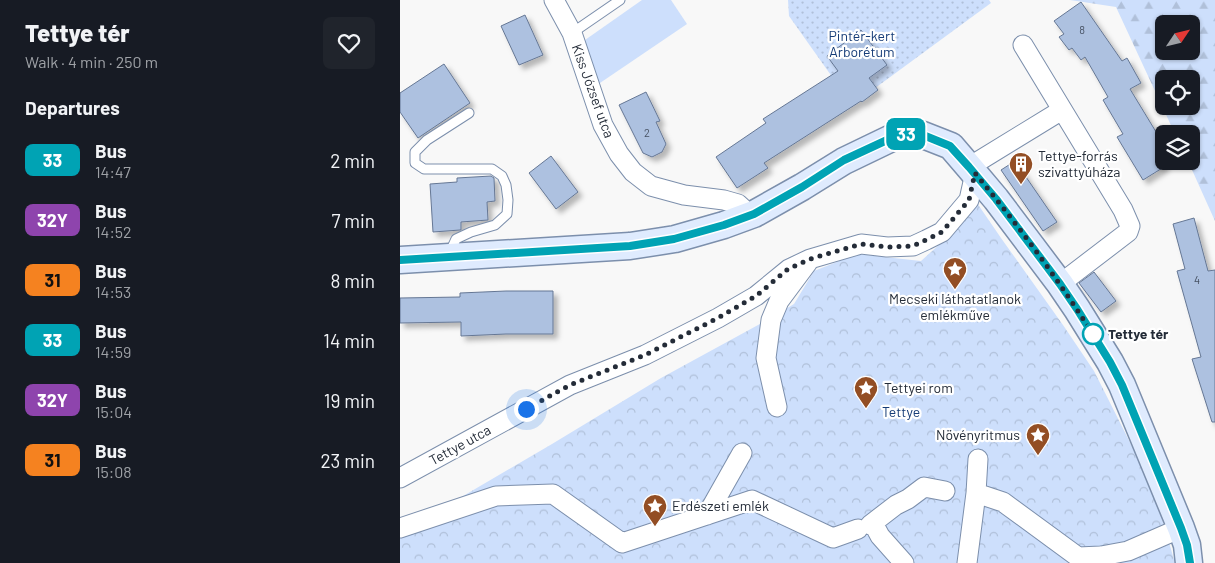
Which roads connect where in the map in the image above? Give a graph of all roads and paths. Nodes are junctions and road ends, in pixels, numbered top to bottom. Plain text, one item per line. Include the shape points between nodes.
1 (554, 0) edge
2 (620, 0) edge
3 (572, 33) junction
4 (1023, 45) dead end
5 (1062, 110) junction
6 (469, 113) dead end
7 (972, 170) junction
8 (750, 215) junction
9 (447, 257) junction
10 (810, 259) junction
11 (400, 260) edge
12 (1060, 284) junction
13 (777, 408) dead end
14 (742, 453) dead end
15 (978, 459) dead end
16 (400, 478) edge
17 (945, 491) dead end
18 (976, 493) junction
19 (707, 515) junction
20 (867, 526) junction
21 (400, 528) edge
22 (1181, 528) junction
23 (904, 563) edge
24 (967, 563) edge
25 (1190, 563) edge

1 - 3 street, Kiss József utca
2 - 3 lane
3 - 8 street, Kiss József utca via 603,125 633,172 651,186 738,204
4 - 5 street
5 - 7 street
5 - 12 street via 1130,226 1128,232
6 - 9 lane via 427,140 415,152 415,163 424,170 492,169 502,176 506,185 507,214 495,225 456,239
7 - 8 street via 950,146 923,135 900,134 844,160
7 - 10 street via 969,200 942,232 913,246 861,244
7 - 12 street
8 - 9 street via 674,239 630,246
9 - 11 street
10 - 13 street via 779,301 771,320 766,358
10 - 16 street, Tettye utca via 788,269 756,296 718,318 645,355 570,385
12 - 22 street via 1122,385
14 - 19 street
15 - 18 street
17 - 20 street via 924,487
18 - 22 street via 1003,502 1078,557 1128,551
18 - 24 street
19 - 20 street via 752,500 833,538
19 - 21 street via 622,543 553,494 496,496
20 - 23 street
22 - 25 street

